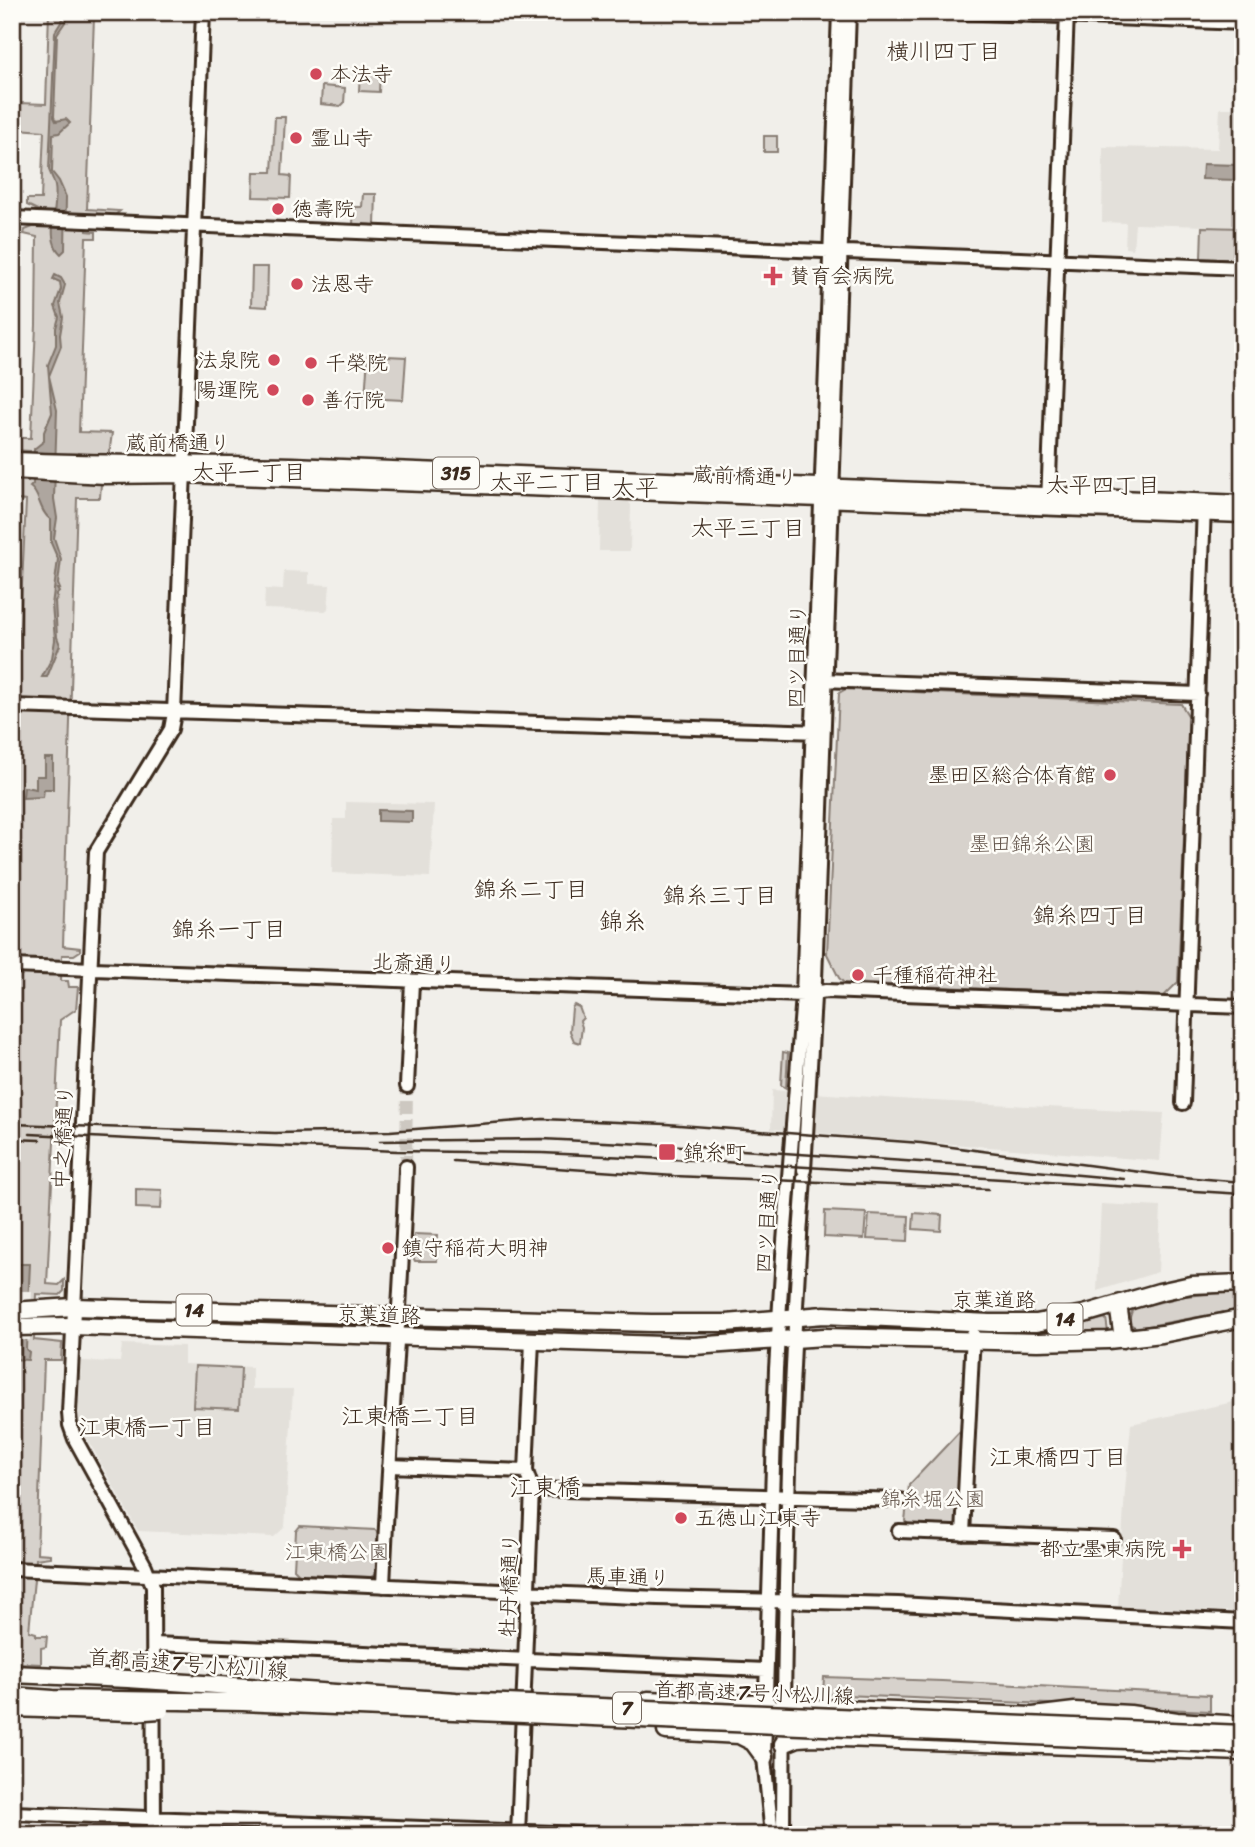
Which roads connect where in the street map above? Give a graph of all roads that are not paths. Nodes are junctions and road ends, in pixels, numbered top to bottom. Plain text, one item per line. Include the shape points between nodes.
1 (203, 12) edge
2 (839, 12) edge
3 (849, 12) edge
4 (957, 12) edge
5 (1067, 14) edge
6 (1243, 23) edge
7 (12, 218) edge
8 (195, 227) junction
9 (836, 252) junction
10 (1058, 260) junction
11 (1243, 268) edge
12 (12, 460) edge
13 (22, 467) edge
14 (184, 468) junction
15 (827, 493) junction
16 (1048, 502) junction
17 (1243, 503) edge
18 (1204, 507) junction
19 (1243, 515) edge
20 (821, 680) junction
21 (1198, 694) junction
22 (15, 707) edge
23 (174, 713) junction
24 (819, 732) junction
25 (12, 966) edge
26 (90, 969) junction
27 (412, 982) junction
28 (809, 995) junction
29 (1186, 1005) junction
30 (1243, 1007) edge
31 (407, 1086) tunnel mouth
32 (1183, 1103) dead end
33 (406, 1167) tunnel mouth
34 (1243, 1283) edge
35 (1118, 1304) junction
36 (73, 1307) junction
37 (12, 1311) edge
38 (790, 1313) junction
39 (400, 1315) junction
40 (1243, 1318) edge
41 (973, 1323) junction
42 (72, 1326) junction
43 (12, 1327) edge
44 (397, 1337) junction
45 (795, 1339) junction
46 (1123, 1339) junction
47 (532, 1341) junction
48 (778, 1341) junction
49 (972, 1341) junction
50 (389, 1466) junction
51 (526, 1471) junction
52 (532, 1489) junction
53 (772, 1496) junction
54 (789, 1497) junction
55 (900, 1500) dead end
56 (900, 1531) dead end
57 (963, 1534) junction
58 (1114, 1539) dead end
59 (12, 1569) edge
60 (150, 1576) junction
61 (383, 1586) junction
62 (528, 1592) junction
63 (768, 1601) junction
64 (785, 1602) junction
65 (1243, 1622) edge
66 (154, 1644) junction
67 (525, 1658) junction
68 (766, 1670) junction
69 (12, 1674) edge
70 (12, 1685) edge
71 (300, 1693) junction
72 (12, 1696) edge
73 (243, 1702) junction
74 (268, 1705) junction
75 (775, 1707) junction
76 (12, 1708) edge
77 (1243, 1726) edge
78 (1243, 1734) edge
79 (739, 1735) junction
80 (765, 1735) junction
81 (917, 1741) junction
82 (783, 1744) junction
83 (1243, 1745) edge
84 (1243, 1752) edge
85 (764, 1757) junction
86 (18, 1813) edge
87 (154, 1818) junction
88 (518, 1833) edge
89 (154, 1835) edge
90 (611, 1835) edge
91 (772, 1835) edge
92 (783, 1835) edge

1 - 8 street
2 - 9 street, 四ツ目通り
3 - 9 street, 四ツ目通り
4 - 5 street
5 - 6 street
5 - 10 street
7 - 8 street
8 - 9 street
8 - 14 street
9 - 10 street
9 - 15 street, 四ツ目通り
10 - 11 street
10 - 16 street
12 - 13 main road, 315
13 - 14 main road, 蔵前橋通り / 315 via 115,464
14 - 15 main road, 蔵前橋通り / 315
14 - 23 street
15 - 16 main road, 蔵前橋通り / 315
15 - 20 street, 四ツ目通り
16 - 18 main road, 蔵前橋通り / 315
17 - 18 main road, 蔵前橋通り / 315
18 - 19 main road, 蔵前橋通り / 315
18 - 21 street
20 - 21 street
20 - 24 street, 四ツ目通り
21 - 29 street
22 - 23 street
23 - 24 street
23 - 26 street, 中之橋通り via 171,729 96,852
24 - 28 street, 四ツ目通り
25 - 26 street, 北斎通り
26 - 27 street, 北斎通り
26 - 36 street, 中之橋通り
27 - 28 street, 北斎通り
27 - 31 street
28 - 29 street, 北斎通り via 826,991
28 - 38 street, 四ツ目通り via 804,1174
28 - 38 street, 四ツ目通り via 780,1300
29 - 30 street, 北斎通り
29 - 32 street
33 - 39 street
34 - 35 highway, 京葉道路 / 14 via 1191,1285
35 - 41 highway, 京葉道路 / 14 via 1036,1323
35 - 46 highway
36 - 37 highway, 京葉道路 / 14
36 - 39 highway, 京葉道路 / 14
36 - 42 street, 中之橋通り
38 - 39 highway, 京葉道路 / 14 via 726,1323
38 - 41 highway, 京葉道路 / 14
38 - 45 street
38 - 48 street
39 - 44 street
40 - 46 highway, 京葉道路 / 14
41 - 49 street
42 - 43 highway, 京葉道路 / 14
42 - 44 highway, 京葉道路 / 14
42 - 60 street, 中之橋通り via 70,1425
44 - 47 highway, 京葉道路 / 14
44 - 50 street
45 - 48 highway, 14
45 - 49 highway, 京葉道路 / 14
45 - 54 street
46 - 49 highway, 京葉道路 / 14
47 - 48 highway, 京葉道路 / 14 via 694,1346
47 - 51 street, 牡丹橋通り
48 - 53 street
49 - 57 street
50 - 51 street
50 - 61 street
51 - 52 street, 牡丹橋通り
52 - 53 street
52 - 62 street, 牡丹橋通り
53 - 54 street
53 - 63 street
54 - 55 street
54 - 64 street
56 - 57 street
57 - 58 street
59 - 60 street, 馬車通り
60 - 61 street, 馬車通り
60 - 66 street
61 - 62 street, 馬車通り
62 - 63 street, 馬車通り
62 - 67 street, 牡丹橋通り
63 - 64 street, 馬車通り
63 - 68 street
64 - 65 street, 馬車通り
64 - 75 street
66 - 67 street
66 - 87 street, bridge
67 - 68 street
67 - 88 street, 牡丹橋通り
68 - 75 street
69 - 71 highway, 首都高速7号小松川線 / 7, bridge
70 - 73 highway, bridge via 152,1691
71 - 75 highway, bridge via 379,1690
71 - 78 highway, 首都高速7号小松川線 / 7, bridge
72 - 73 highway, 首都高速7号小松川線 / 7, bridge
73 - 74 highway, 首都高速7号小松川線 / 7, bridge
73 - 76 highway, bridge via 132,1712
74 - 79 highway, bridge via 319,1714
74 - 83 highway, 首都高速7号小松川線 / 7, bridge
75 - 77 highway via 1033,1716 1086,1712
75 - 80 street
75 - 81 highway via 803,1725 845,1726
75 - 82 street
79 - 80 highway
79 - 85 highway via 753,1742
80 - 85 street
81 - 82 highway via 814,1737
81 - 84 highway
82 - 92 street
85 - 91 street
86 - 87 street
87 - 88 street
87 - 89 street
88 - 90 street

